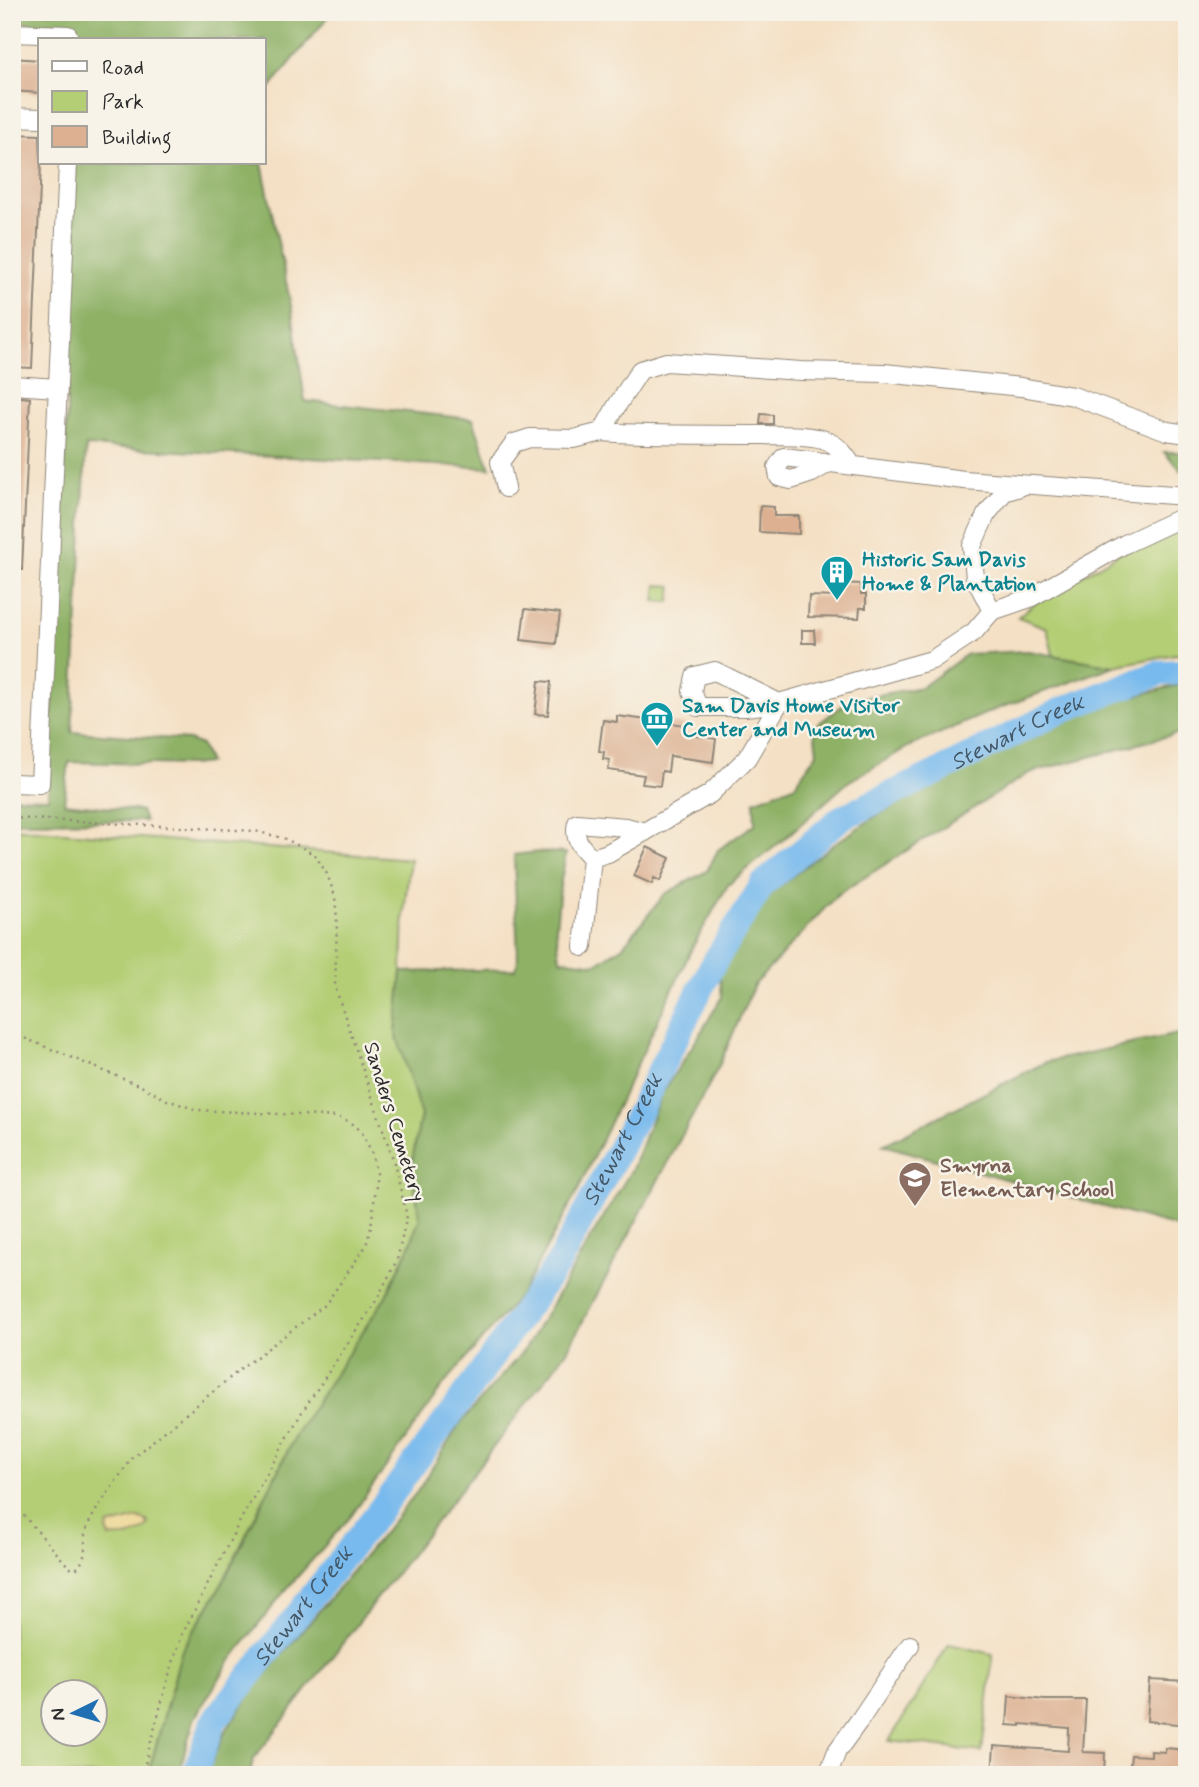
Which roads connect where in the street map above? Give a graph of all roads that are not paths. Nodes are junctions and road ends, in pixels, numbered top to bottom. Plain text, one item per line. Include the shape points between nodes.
1 (12, 33) edge
2 (68, 35) dead end
3 (12, 117) edge
4 (38, 118) edge
5 (68, 164) edge
6 (12, 385) edge
7 (58, 388) junction
8 (602, 432) junction
9 (1187, 434) edge
10 (784, 457) dead end
11 (852, 466) junction
12 (1027, 485) junction
13 (506, 488) dead end
14 (1187, 496) edge
15 (1187, 514) edge
16 (992, 611) junction
17 (12, 783) edge
18 (645, 832) junction
19 (592, 858) junction
20 (583, 947) dead end
21 (911, 1645) dead end
22 (828, 1775) edge

1 - 2 street
3 - 4 street
5 - 7 street
6 - 7 street
7 - 17 street via 40,784
8 - 9 street via 640,370 666,362 884,373 1021,387 1073,396
8 - 11 street via 824,440 841,450
8 - 13 street via 514,443 500,461
10 - 11 street
11 - 12 street
12 - 14 street
12 - 16 street via 1004,492 986,515 972,546 975,578
15 - 16 street via 1030,598
16 - 18 street via 974,632 932,660 779,703 747,758 710,794
18 - 19 street
18 - 19 street via 578,823 575,833
19 - 20 street
21 - 22 street via 837,1751

